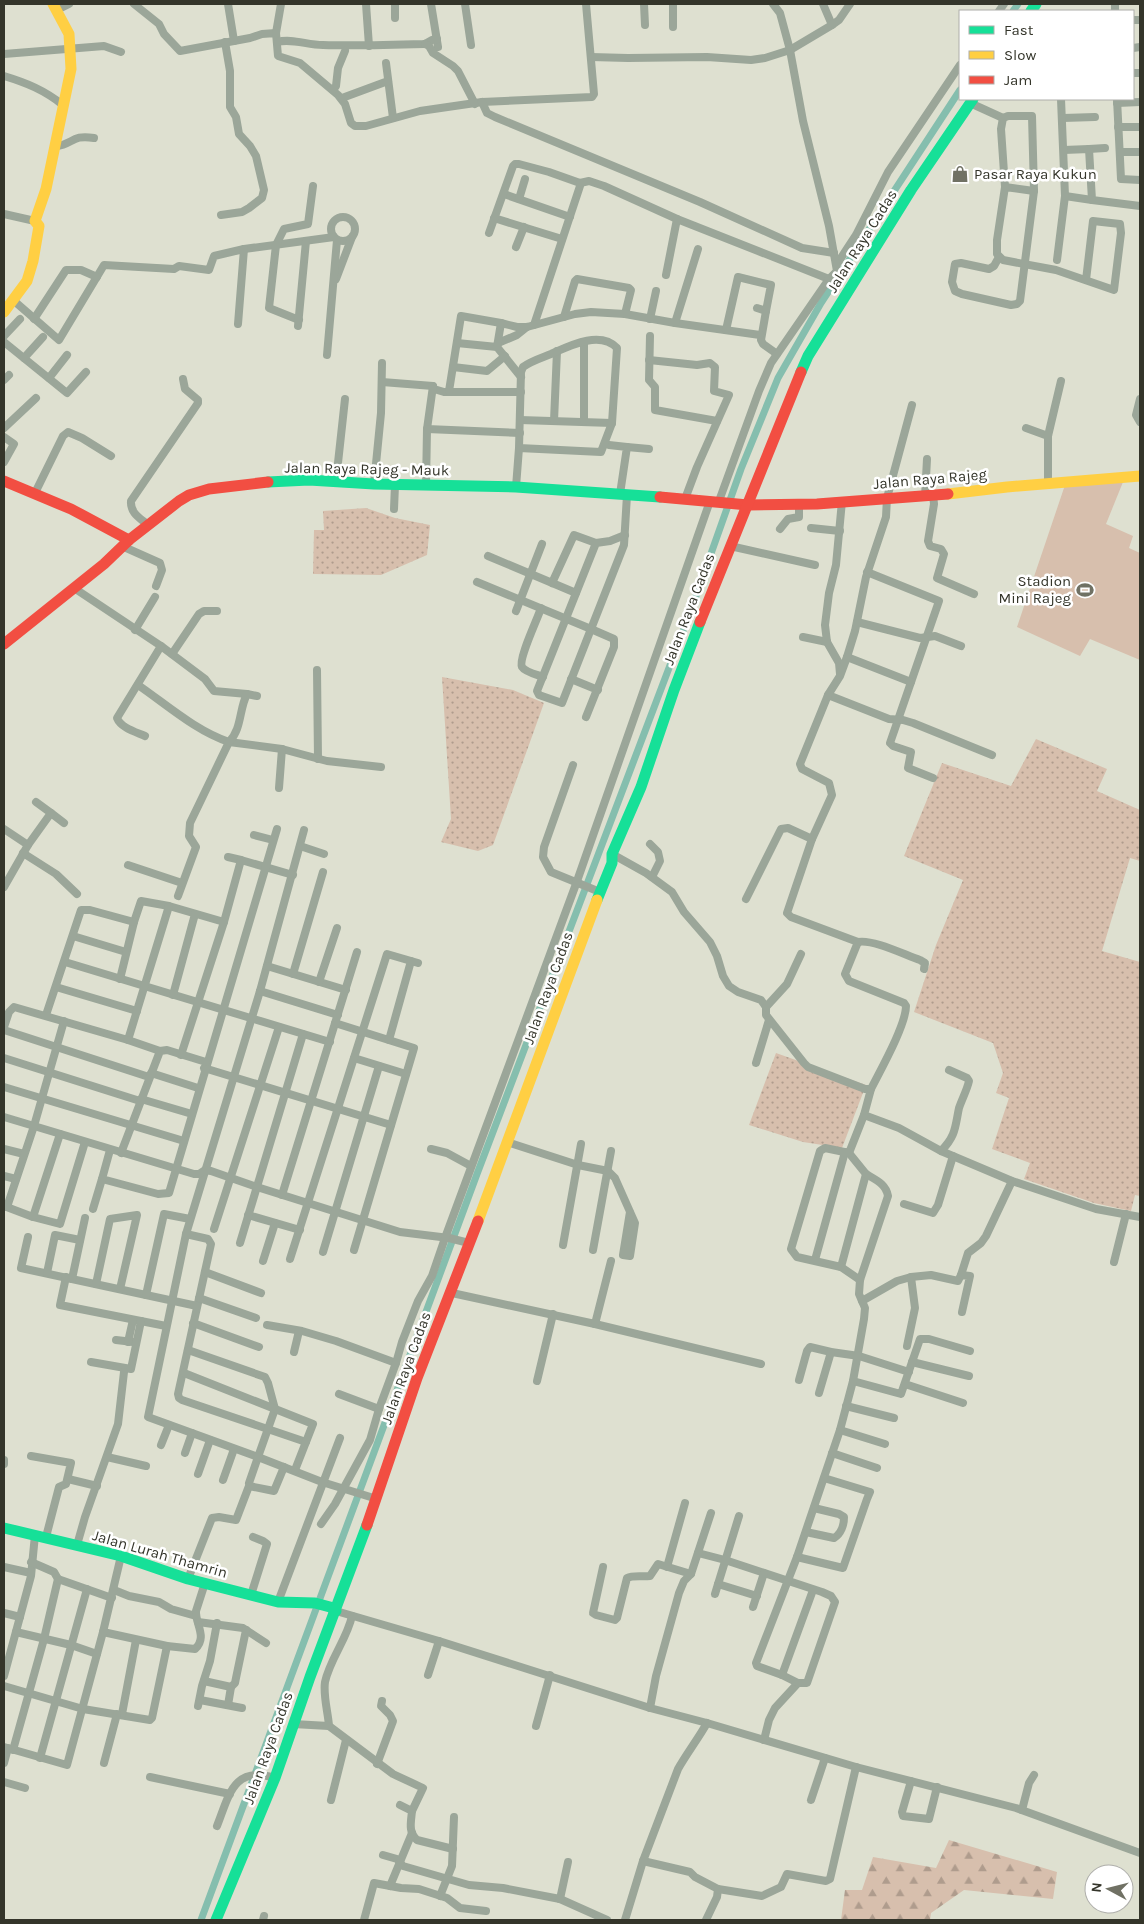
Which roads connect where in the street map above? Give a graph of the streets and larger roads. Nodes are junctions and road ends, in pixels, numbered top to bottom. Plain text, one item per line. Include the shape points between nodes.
1 (69, 4) edge
2 (134, 4) edge
3 (228, 4) edge
4 (281, 4) edge
5 (366, 4) edge
6 (394, 4) edge
7 (431, 4) edge
8 (467, 4) edge
9 (586, 4) edge
10 (644, 4) edge
11 (673, 4) edge
12 (773, 4) edge
13 (823, 4) edge
14 (850, 4) edge
15 (55, 7) edge
16 (395, 18) dead end
17 (644, 25) dead end
18 (832, 26) junction
19 (673, 27) dead end
20 (276, 37) junction
21 (234, 41) junction
22 (225, 42) junction
23 (425, 44) junction
24 (471, 45) dead end
25 (369, 46) junction
26 (71, 48) junction
27 (790, 50) junction
28 (345, 51) dead end
29 (122, 52) dead end
30 (4, 54) edge
31 (591, 57) junction
32 (386, 63) dead end
33 (959, 66) edge
34 (4, 76) edge
35 (388, 82) junction
36 (333, 90) junction
37 (342, 98) junction
38 (1061, 100) edge
39 (971, 101) edge
40 (1117, 101) edge
41 (1140, 102) edge
42 (479, 103) junction
43 (63, 105) junction
44 (1095, 117) dead end
45 (393, 118) junction
46 (1004, 118) junction
47 (1063, 118) junction
48 (1118, 127) junction
49 (1140, 127) edge
50 (94, 138) dead end
51 (56, 146) junction
52 (1105, 148) dead end
53 (1089, 149) junction
54 (1064, 150) junction
55 (1120, 152) junction
56 (1140, 152) edge
57 (525, 179) dead end
58 (1140, 180) edge
59 (580, 183) junction
60 (313, 186) dead end
61 (1006, 187) junction
62 (1034, 191) junction
63 (504, 194) junction
64 (1065, 196) junction
65 (519, 199) junction
66 (1092, 200) junction
67 (1140, 206) edge
68 (4, 214) edge
69 (220, 214) dead end
70 (570, 217) junction
71 (494, 218) junction
72 (677, 219) junction
73 (37, 227) junction
74 (524, 227) junction
75 (489, 233) dead end
76 (352, 237) junction
77 (336, 238) junction
78 (562, 239) junction
79 (306, 241) junction
80 (276, 245) junction
81 (516, 247) dead end
82 (244, 249) junction
83 (698, 249) dead end
84 (834, 253) junction
85 (999, 257) junction
86 (1058, 260) dead end
87 (1025, 265) junction
88 (837, 267) junction
89 (666, 275) dead end
90 (97, 277) junction
91 (829, 279) junction
92 (1086, 280) junction
93 (333, 288) junction
94 (656, 291) dead end
95 (13, 300) junction
96 (756, 308) dead end
97 (766, 311) junction
98 (4, 312) edge
99 (626, 314) junction
100 (564, 317) junction
101 (20, 319) dead end
102 (34, 319) junction
103 (650, 319) junction
104 (501, 323) junction
105 (675, 323) junction
106 (238, 324) dead end
107 (531, 326) junction
108 (726, 330) junction
109 (760, 334) junction
110 (4, 336) edge
111 (650, 336) dead end
112 (44, 337) dead end
113 (4, 342) edge
114 (584, 342) junction
115 (457, 343) junction
116 (498, 345) junction
117 (557, 351) junction
118 (777, 354) junction
119 (66, 355) dead end
120 (327, 356) dead end
121 (505, 356) junction
122 (24, 358) junction
123 (649, 360) junction
124 (382, 363) dead end
125 (453, 368) junction
126 (86, 372) dead end
127 (521, 377) junction
128 (49, 378) junction
129 (183, 379) dead end
130 (1061, 381) dead end
131 (382, 382) junction
132 (433, 386) junction
133 (449, 391) junction
134 (521, 392) junction
135 (36, 398) dead end
136 (345, 399) dead end
137 (1140, 399) edge
138 (912, 405) dead end
139 (520, 420) junction
140 (554, 421) junction
141 (584, 421) junction
142 (717, 421) junction
143 (1140, 422) edge
144 (612, 423) junction
145 (4, 428) edge
146 (1026, 428) dead end
147 (427, 429) junction
148 (520, 433) junction
149 (1048, 436) junction
150 (4, 437) edge
151 (609, 445) dead end
152 (627, 447) junction
153 (519, 448) junction
154 (649, 449) dead end
155 (111, 456) dead end
156 (927, 459) dead end
157 (4, 462) edge
158 (1140, 476) edge
159 (4, 481) edge
160 (336, 481) junction
161 (374, 484) junction
162 (1048, 484) junction
163 (395, 485) junction
164 (426, 486) junction
165 (516, 487) junction
166 (35, 493) junction
167 (624, 494) junction
168 (929, 496) junction
169 (887, 498) junction
170 (685, 499) junction
171 (717, 501) junction
172 (842, 501) junction
173 (799, 503) junction
174 (744, 504) junction
175 (394, 509) dead end
176 (148, 525) junction
177 (812, 528) dead end
178 (780, 529) dead end
179 (840, 531) junction
180 (625, 535) junction
181 (596, 542) junction
182 (126, 543) junction
183 (542, 544) dead end
184 (730, 546) junction
185 (488, 556) dead end
186 (815, 565) dead end
187 (867, 572) junction
188 (531, 573) junction
189 (477, 582) dead end
190 (552, 583) junction
191 (156, 586) dead end
192 (74, 588) junction
193 (576, 593) junction
194 (974, 594) dead end
195 (155, 597) dead end
196 (520, 599) junction
197 (541, 608) junction
198 (217, 611) dead end
199 (516, 611) dead end
200 (566, 619) junction
201 (857, 622) junction
202 (591, 629) junction
203 (135, 630) junction
204 (803, 637) dead end
205 (926, 637) junction
206 (827, 642) junction
207 (4, 644) edge
208 (160, 646) junction
209 (960, 646) dead end
210 (172, 654) junction
211 (847, 657) junction
212 (317, 670) dead end
213 (840, 676) junction
214 (543, 677) junction
215 (571, 679) junction
216 (911, 682) junction
217 (138, 685) junction
218 (598, 690) junction
219 (247, 694) junction
220 (828, 695) junction
221 (257, 696) dead end
222 (586, 717) dead end
223 (899, 720) junction
224 (145, 736) dead end
225 (229, 742) junction
226 (282, 749) junction
227 (992, 755) dead end
228 (318, 759) junction
229 (573, 765) dead end
230 (381, 767) dead end
231 (933, 778) dead end
232 (279, 788) dead end
233 (36, 802) dead end
234 (51, 813) junction
235 (64, 823) dead end
236 (4, 829) edge
237 (277, 829) dead end
238 (304, 830) dead end
239 (254, 835) dead end
240 (812, 839) junction
241 (273, 840) junction
242 (650, 844) dead end
243 (28, 846) junction
244 (300, 846) junction
245 (24, 854) junction
246 (324, 854) dead end
247 (612, 854) junction
248 (228, 857) dead end
249 (241, 860) junction
250 (128, 865) dead end
251 (267, 867) junction
252 (323, 872) dead end
253 (292, 874) junction
254 (652, 877) junction
255 (182, 883) junction
256 (577, 884) junction
257 (4, 886) edge
258 (596, 891) junction
259 (77, 894) dead end
260 (178, 896) dead end
261 (746, 899) dead end
262 (170, 906) junction
263 (195, 914) junction
264 (134, 922) junction
265 (224, 922) junction
266 (337, 928) dead end
267 (73, 936) junction
268 (858, 942) junction
269 (126, 952) junction
270 (357, 952) dead end
271 (801, 954) dead end
272 (65, 962) junction
273 (267, 966) junction
274 (924, 969) dead end
275 (293, 974) junction
276 (120, 979) junction
277 (319, 982) junction
278 (56, 986) junction
279 (145, 987) junction
280 (260, 990) junction
281 (346, 990) junction
282 (173, 995) junction
283 (198, 1003) junction
284 (766, 1006) junction
285 (223, 1010) junction
286 (137, 1011) junction
287 (46, 1015) junction
288 (338, 1015) junction
289 (252, 1019) junction
290 (769, 1020) junction
291 (64, 1021) junction
292 (335, 1023) junction
293 (279, 1027) junction
294 (4, 1028) edge
295 (362, 1032) junction
296 (303, 1034) junction
297 (128, 1040) junction
298 (389, 1040) junction
299 (330, 1042) junction
300 (56, 1047) junction
301 (160, 1051) junction
302 (181, 1054) junction
303 (4, 1058) edge
304 (354, 1058) junction
305 (756, 1063) dead end
306 (205, 1065) junction
307 (379, 1066) junction
308 (949, 1070) dead end
309 (49, 1073) junction
310 (406, 1074) junction
311 (150, 1075) junction
312 (233, 1076) junction
313 (259, 1086) junction
314 (4, 1087) edge
315 (198, 1088) junction
316 (871, 1089) junction
317 (285, 1094) junction
318 (42, 1099) junction
319 (140, 1100) junction
320 (310, 1101) junction
321 (338, 1110) junction
322 (192, 1114) junction
323 (864, 1115) junction
324 (4, 1117) edge
325 (364, 1117) junction
326 (131, 1125) junction
327 (391, 1125) junction
328 (34, 1126) junction
329 (60, 1134) junction
330 (184, 1141) junction
331 (85, 1142) junction
332 (507, 1142) junction
333 (581, 1144) dead end
334 (4, 1149) edge
335 (431, 1149) dead end
336 (110, 1150) junction
337 (611, 1151) dead end
338 (941, 1151) junction
339 (121, 1153) junction
340 (847, 1153) junction
341 (24, 1154) junction
342 (953, 1156) junction
343 (578, 1165) junction
344 (471, 1166) junction
345 (176, 1169) junction
346 (205, 1170) junction
347 (608, 1171) junction
348 (866, 1174) junction
349 (4, 1176) edge
350 (102, 1178) junction
351 (16, 1179) junction
352 (231, 1179) junction
353 (1012, 1181) junction
354 (256, 1188) junction
355 (282, 1195) junction
356 (309, 1203) junction
357 (904, 1204) dead end
358 (5, 1206) edge
359 (92, 1209) dead end
360 (335, 1212) junction
361 (630, 1212) junction
362 (1126, 1214) junction
363 (248, 1215) junction
364 (33, 1217) junction
365 (1140, 1217) edge
366 (85, 1218) dead end
367 (190, 1219) junction
368 (363, 1220) junction
369 (275, 1223) junction
370 (214, 1229) dead end
371 (300, 1230) junction
372 (186, 1234) junction
373 (28, 1237) dead end
374 (447, 1238) junction
375 (80, 1240) junction
376 (465, 1242) junction
377 (240, 1243) dead end
378 (563, 1245) dead end
379 (354, 1250) dead end
380 (593, 1250) dead end
381 (323, 1252) dead end
382 (290, 1260) dead end
383 (815, 1260) junction
384 (263, 1261) dead end
385 (611, 1261) dead end
386 (1114, 1262) dead end
387 (840, 1267) junction
388 (205, 1272) junction
389 (47, 1273) junction
390 (961, 1275) junction
391 (69, 1278) junction
392 (911, 1278) junction
393 (860, 1280) junction
394 (96, 1284) junction
395 (120, 1289) junction
396 (261, 1293) dead end
397 (452, 1293) junction
398 (146, 1295) junction
399 (172, 1301) junction
400 (862, 1301) junction
401 (198, 1302) junction
402 (962, 1312) dead end
403 (552, 1314) junction
404 (256, 1318) dead end
405 (137, 1320) junction
406 (193, 1323) junction
407 (595, 1324) junction
408 (267, 1325) dead end
409 (166, 1326) junction
410 (299, 1331) junction
411 (116, 1340) dead end
412 (132, 1342) junction
413 (907, 1346) dead end
414 (259, 1347) dead end
415 (188, 1350) junction
416 (970, 1351) dead end
417 (294, 1352) dead end
418 (831, 1352) junction
419 (859, 1356) junction
420 (91, 1362) dead end
421 (912, 1362) junction
422 (396, 1363) junction
423 (761, 1364) dead end
424 (124, 1372) dead end
425 (909, 1372) junction
426 (184, 1373) junction
427 (968, 1376) dead end
428 (799, 1380) dead end
429 (537, 1381) dead end
430 (854, 1382) junction
431 (906, 1384) junction
432 (819, 1393) dead end
433 (339, 1394) dead end
434 (963, 1402) dead end
435 (846, 1406) junction
436 (379, 1408) junction
437 (275, 1409) junction
438 (894, 1418) dead end
439 (168, 1425) junction
440 (840, 1430) junction
441 (268, 1431) junction
442 (192, 1433) junction
443 (340, 1438) dead end
444 (210, 1440) junction
445 (306, 1442) junction
446 (885, 1444) dead end
447 (161, 1445) dead end
448 (234, 1449) junction
449 (185, 1453) dead end
450 (832, 1453) junction
451 (31, 1456) dead end
452 (107, 1457) junction
453 (258, 1457) junction
454 (4, 1460) edge
455 (4, 1464) edge
456 (146, 1466) dead end
457 (284, 1467) junction
458 (877, 1468) dead end
459 (295, 1470) junction
460 (198, 1474) dead end
461 (824, 1478) junction
462 (68, 1479) junction
463 (223, 1480) dead end
464 (322, 1482) junction
465 (249, 1483) dead end
466 (97, 1486) junction
467 (346, 1489) junction
468 (374, 1498) junction
469 (685, 1503) dead end
470 (814, 1508) junction
471 (710, 1513) dead end
472 (738, 1516) dead end
473 (321, 1524) dead end
474 (4, 1528) edge
475 (806, 1532) junction
476 (40, 1536) junction
477 (253, 1537) dead end
478 (77, 1545) junction
479 (698, 1553) junction
480 (121, 1556) junction
481 (797, 1557) junction
482 (725, 1560) junction
483 (31, 1562) junction
484 (603, 1567) dead end
485 (667, 1567) junction
486 (4, 1568) edge
487 (31, 1573) junction
488 (764, 1573) junction
489 (691, 1574) junction
490 (58, 1579) junction
491 (188, 1579) junction
492 (788, 1581) junction
493 (205, 1583) junction
494 (718, 1584) junction
495 (87, 1589) junction
496 (813, 1590) junction
497 (113, 1594) junction
498 (715, 1594) dead end
499 (251, 1595) junction
500 (757, 1596) junction
501 (278, 1602) junction
502 (753, 1607) dead end
503 (333, 1609) junction
504 (4, 1613) edge
505 (352, 1616) junction
506 (20, 1617) junction
507 (197, 1619) junction
508 (217, 1623) junction
509 (246, 1630) junction
510 (16, 1632) junction
511 (103, 1632) junction
512 (44, 1638) junction
513 (136, 1640) junction
514 (439, 1641) junction
515 (266, 1643) dead end
516 (71, 1645) junction
517 (167, 1646) junction
518 (98, 1654) junction
519 (428, 1675) dead end
520 (782, 1675) junction
521 (4, 1676) edge
522 (550, 1676) junction
523 (204, 1681) junction
524 (798, 1683) junction
525 (4, 1686) edge
526 (231, 1687) junction
527 (28, 1694) junction
528 (54, 1701) junction
529 (382, 1701) dead end
530 (228, 1705) junction
531 (242, 1708) dead end
532 (650, 1708) junction
533 (83, 1709) junction
534 (119, 1714) junction
535 (707, 1723) junction
536 (293, 1724) junction
537 (329, 1726) junction
538 (536, 1726) dead end
539 (346, 1740) junction
540 (764, 1740) junction
541 (8, 1749) edge
542 (40, 1758) junction
543 (825, 1758) junction
544 (4, 1763) edge
545 (104, 1763) dead end
546 (377, 1764) junction
547 (856, 1767) junction
548 (1034, 1775) dead end
549 (150, 1777) dead end
550 (272, 1777) junction
551 (912, 1781) junction
552 (4, 1782) edge
553 (937, 1787) junction
554 (25, 1788) dead end
555 (230, 1794) junction
556 (331, 1800) dead end
557 (811, 1800) dead end
558 (400, 1805) dead end
559 (1022, 1810) junction
560 (412, 1811) junction
561 (454, 1817) dead end
562 (217, 1826) dead end
563 (412, 1834) junction
564 (453, 1849) junction
565 (1140, 1854) edge
566 (383, 1855) dead end
567 (643, 1861) junction
568 (399, 1862) junction
569 (568, 1862) dead end
570 (447, 1879) junction
571 (390, 1886) junction
572 (718, 1889) junction
573 (440, 1896) junction
574 (560, 1900) junction
575 (486, 1911) dead end
576 (216, 1920) edge
577 (364, 1920) edge
578 (607, 1920) edge
579 (625, 1920) edge
580 (706, 1920) edge

1 - 15 street
2 - 22 street via 159,24 178,50
3 - 21 street
4 - 20 street
5 - 25 street
6 - 16 street
7 - 23 street via 437,43 432,40
8 - 24 street
9 - 31 street
10 - 17 street
11 - 19 street
12 - 27 street via 780,13
13 - 18 street
14 - 18 street
15 - 26 street via 69,34
18 - 27 street
20 - 21 street via 262,34
20 - 25 street via 321,45
20 - 36 street via 278,56 300,63
21 - 22 street
22 - 69 street via 230,71 230,107 236,117 238,134 256,156 264,190 262,198 242,212
23 - 25 street
23 - 42 street via 458,71
26 - 29 street via 104,46
26 - 30 street
26 - 43 street via 71,69
27 - 31 street via 751,60
27 - 84 street via 802,121
28 - 36 street
31 - 42 street via 592,97
32 - 35 street
33 - 88 street via 888,172
34 - 43 street via 48,92
35 - 37 street
35 - 45 street
36 - 37 street
37 - 45 street via 355,126 372,125
38 - 47 street
39 - 46 street
39 - 174 street, Jalan Raya Cadas via 812,349
40 - 41 street
40 - 48 street
42 - 45 street
42 - 84 street via 495,117 802,248
43 - 51 street
44 - 47 street
46 - 61 street via 1001,129
46 - 62 street via 1032,116
47 - 54 street
48 - 49 street
48 - 55 street
50 - 51 street via 78,136
51 - 73 street
52 - 53 street
53 - 54 street
53 - 66 street
54 - 64 street
55 - 56 street
55 - 58 street via 1121,179
57 - 65 street
59 - 63 street via 515,164
59 - 70 street
59 - 72 street via 589,181 604,186
60 - 80 street via 308,224 284,229
61 - 62 street
61 - 85 street via 997,240 996,254
62 - 87 street
63 - 65 street
63 - 71 street
64 - 66 street
64 - 86 street
65 - 70 street
66 - 67 street
68 - 73 street
70 - 78 street
71 - 74 street
71 - 75 street
72 - 89 street
72 - 91 street
73 - 95 street via 27,281
74 - 78 street
74 - 81 street
76 - 77 street via 346,241
76 - 77 street via 354,224 349,218 342,217 332,224 331,231
76 - 93 street
77 - 79 street
77 - 93 street
78 - 107 street
79 - 80 street
79 - 80 street via 299,323 269,308
80 - 82 street
82 - 90 street via 214,256 209,270 179,266 174,269 104,265
82 - 106 street
83 - 105 street
84 - 88 street
85 - 87 street
85 - 87 street via 990,269 956,264 952,282 955,291 1004,304 1017,304 1020,302
87 - 92 street via 1056,270
88 - 91 street
90 - 102 street via 81,270 66,270
90 - 102 street via 59,340
91 - 118 street
92 - 92 street via 1093,221 1120,224 1114,290
93 - 120 street
94 - 103 street
95 - 98 street
95 - 102 street
96 - 97 street
97 - 108 street via 771,285 738,277
97 - 109 street
99 - 100 street via 591,312
99 - 100 street via 630,289 577,279
99 - 103 street
100 - 107 street
101 - 110 street
103 - 105 street
104 - 107 street
104 - 115 street via 462,316
104 - 116 street
105 - 108 street
107 - 116 street
108 - 109 street
109 - 118 street via 763,344
111 - 123 street
112 - 122 street
113 - 122 street
114 - 117 street
114 - 141 street
114 - 144 street via 602,340 617,348
115 - 116 street
115 - 125 street
116 - 121 street
117 - 127 street via 528,364
117 - 140 street
118 - 171 street via 759,391
119 - 128 street
121 - 125 street via 487,371
121 - 127 street
122 - 128 street
123 - 142 street via 649,380 655,387 655,410
123 - 142 street via 714,365 714,391 729,395
124 - 131 street
125 - 133 street
126 - 128 street via 67,393
127 - 134 street
129 - 176 street via 185,389 198,403 131,501 135,514
130 - 149 street
131 - 132 street
131 - 161 street
132 - 133 street via 434,389
132 - 147 street
133 - 134 street
134 - 139 street
135 - 145 street
136 - 160 street
137 - 143 street via 1136,415
138 - 169 street
139 - 140 street
139 - 148 street
140 - 141 street
141 - 144 street
142 - 170 street
144 - 153 street via 601,452
146 - 149 street
147 - 148 street
147 - 164 street
148 - 153 street
149 - 162 street
150 - 157 street via 14,444
151 - 152 street
152 - 154 street
152 - 167 street
153 - 165 street
155 - 166 street via 68,432 62,436
156 - 168 street
158 - 162 street, Jalan Raya Rajeg
159 - 166 street
160 - 161 street, Jalan Raya Rajeg - Mauk
160 - 176 street, Jalan Raya Rajeg - Mauk via 244,484 209,489 179,501
161 - 163 street, Jalan Raya Rajeg - Mauk
162 - 168 street, Jalan Raya Rajeg
163 - 164 street, Jalan Raya Rajeg - Mauk
163 - 175 street
164 - 165 street, Jalan Raya Rajeg - Mauk
165 - 167 street, Jalan Raya Rajeg - Mauk
166 - 182 street via 71,509
167 - 170 street, Jalan Raya Rajeg - Mauk
167 - 180 street
168 - 169 street, Jalan Raya Rajeg
168 - 194 street via 934,504 928,541 930,546 941,549 944,554 937,578
169 - 172 street, Jalan Raya Rajeg
169 - 187 street via 884,523
170 - 171 street, Jalan Raya Rajeg - Mauk
171 - 174 street, Jalan Raya Rajeg
171 - 256 street
172 - 173 street, Jalan Raya Rajeg
172 - 179 street
173 - 174 street, Jalan Raya Rajeg
173 - 178 street via 799,516 788,520
174 - 184 street, Jalan Raya Cadas
176 - 182 street, Jalan Raya Rajeg - Mauk
177 - 179 street
179 - 206 street via 825,625
180 - 181 street
180 - 202 street via 623,551
181 - 190 street via 574,536
181 - 193 street
182 - 191 street via 160,563 162,570
182 - 192 street, Jalan Raya Rajeg - Mauk
183 - 188 street
184 - 186 street
184 - 247 street, Jalan Raya Cadas
185 - 188 street
187 - 201 street
187 - 205 street via 937,599 939,603
188 - 190 street
188 - 196 street
189 - 196 street
190 - 193 street
192 - 203 street
192 - 207 street, Jalan Raya Rajeg - Mauk
193 - 200 street
195 - 203 street
196 - 197 street
196 - 199 street
197 - 200 street
197 - 214 street via 521,664 524,670
198 - 210 street via 198,614
200 - 202 street
200 - 214 street
201 - 205 street
201 - 211 street
202 - 215 street
202 - 218 street via 615,642
203 - 208 street
204 - 206 street
205 - 209 street via 935,636
205 - 216 street
206 - 213 street via 839,662
208 - 210 street
208 - 217 street
210 - 219 street via 214,691
211 - 213 street
211 - 216 street
212 - 228 street
213 - 220 street
214 - 215 street via 538,694 561,703
215 - 218 street
216 - 223 street
217 - 224 street via 116,718
217 - 225 street via 196,725
218 - 222 street
219 - 221 street
219 - 225 street via 236,735
220 - 223 street
220 - 240 street via 800,764 802,769 829,783 832,792
223 - 227 street
223 - 231 street via 890,743 911,752 908,768
225 - 226 street
225 - 255 street via 190,824 189,836 196,847
226 - 228 street
226 - 232 street
228 - 230 street
229 - 256 street via 542,852 551,872
233 - 234 street
234 - 235 street
234 - 243 street
236 - 243 street
237 - 241 street
238 - 244 street
239 - 241 street
240 - 261 street via 788,828 781,829
240 - 268 street via 788,913 791,917
241 - 251 street
242 - 254 street via 658,852 660,861
243 - 245 street
244 - 246 street
244 - 253 street
245 - 257 street
245 - 259 street via 56,874
247 - 254 street
247 - 258 street, Jalan Raya Cadas via 612,863
248 - 249 street
249 - 251 street
249 - 265 street
250 - 255 street
251 - 253 street
251 - 285 street
252 - 275 street
253 - 273 street
254 - 284 street via 672,892 684,912 710,942 730,986 759,999
255 - 260 street
256 - 258 street
256 - 344 street
258 - 332 street, Jalan Raya Cadas
262 - 263 street
262 - 264 street via 141,901
262 - 279 street
263 - 265 street
263 - 282 street
264 - 267 street via 83,909
264 - 269 street
265 - 283 street
266 - 277 street
267 - 269 street
267 - 272 street
268 - 274 street via 872,943 920,960
268 - 316 street via 845,974 849,981 906,1006 889,1055
269 - 276 street
270 - 281 street
271 - 284 street via 786,984
272 - 276 street
272 - 278 street
273 - 275 street
273 - 280 street
275 - 277 street
276 - 279 street
277 - 281 street
278 - 286 street
278 - 287 street
279 - 282 street
279 - 286 street
280 - 288 street
280 - 289 street
281 - 288 street
282 - 283 street
283 - 285 street
283 - 302 street
284 - 290 street
285 - 289 street
285 - 306 street
286 - 297 street
287 - 291 street
287 - 294 street via 14,1007
288 - 292 street
289 - 293 street
289 - 312 street
290 - 305 street
290 - 316 street via 808,1066
291 - 297 street
291 - 300 street
292 - 295 street
292 - 299 street
293 - 296 street
293 - 313 street
294 - 300 street
295 - 298 street
295 - 298 street via 387,954 414,962
295 - 304 street
296 - 299 street
296 - 317 street
297 - 301 street
298 - 310 street via 414,1048
299 - 320 street
300 - 309 street
300 - 311 street
301 - 302 street
301 - 311 street
302 - 306 street
303 - 309 street
304 - 307 street
304 - 321 street
306 - 312 street
306 - 315 street
307 - 310 street
307 - 325 street
308 - 338 street via 969,1081 955,1132
309 - 318 street
309 - 319 street
310 - 327 street
311 - 315 street
311 - 319 street
312 - 313 street
312 - 346 street
313 - 317 street
313 - 352 street
314 - 318 street
315 - 322 street
316 - 323 street
317 - 320 street
317 - 354 street
318 - 326 street
318 - 328 street
319 - 322 street
319 - 326 street
320 - 321 street
320 - 355 street
321 - 325 street
321 - 356 street
322 - 330 street
323 - 338 street via 899,1128
323 - 340 street
324 - 328 street
325 - 327 street
325 - 360 street
326 - 330 street
326 - 339 street
327 - 368 street
328 - 329 street
328 - 341 street
329 - 331 street
329 - 364 street
330 - 345 street
331 - 336 street
331 - 364 street via 60,1223
332 - 343 street
332 - 376 street, Jalan Raya Cadas via 476,1227
333 - 343 street
334 - 341 street
335 - 344 street
336 - 339 street
336 - 350 street
337 - 347 street
338 - 342 street
339 - 345 street
340 - 348 street
340 - 383 street
340 - 383 street via 825,1148 820,1151 792,1245 796,1257
341 - 351 street
342 - 353 street
342 - 357 street via 933,1213
343 - 347 street
343 - 378 street
344 - 374 street
345 - 346 street via 196,1174
345 - 350 street via 169,1193 163,1194
346 - 352 street
346 - 367 street
347 - 361 street via 615,1178
347 - 380 street
348 - 387 street
348 - 393 street via 886,1188 888,1196
349 - 351 street
350 - 359 street
351 - 358 street
352 - 354 street
352 - 370 street
353 - 362 street via 1096,1208
353 - 390 street via 986,1236 968,1253
354 - 355 street
354 - 363 street
355 - 356 street
356 - 360 street
356 - 371 street
358 - 364 street
360 - 368 street
360 - 381 street
361 - 361 street via 635,1223 630,1256 623,1255
362 - 365 street
362 - 386 street
363 - 369 street
363 - 377 street
366 - 375 street
367 - 372 street
367 - 398 street via 164,1214
368 - 374 street via 405,1233
368 - 379 street
369 - 371 street
369 - 384 street
371 - 382 street
372 - 388 street via 212,1244
372 - 399 street
373 - 389 street via 21,1268
374 - 376 street
374 - 422 street via 418,1301
375 - 389 street via 55,1235
375 - 391 street
376 - 397 street, Jalan Raya Cadas
383 - 387 street
385 - 407 street
387 - 393 street
388 - 396 street
388 - 401 street
389 - 391 street
390 - 392 street via 958,1281 931,1275
390 - 402 street via 970,1276
391 - 394 street
391 - 405 street via 60,1304
392 - 400 street via 897,1281
392 - 413 street via 915,1308
393 - 400 street
394 - 395 street
394 - 395 street via 110,1219 137,1215
395 - 398 street
397 - 403 street
397 - 468 street, Jalan Raya Cadas via 445,1304
398 - 399 street
399 - 401 street
399 - 409 street
400 - 419 street via 865,1308
401 - 404 street
401 - 406 street
403 - 407 street
403 - 429 street
405 - 409 street
405 - 412 street
406 - 414 street
406 - 415 street
407 - 423 street
408 - 410 street
409 - 439 street via 148,1417
410 - 417 street
410 - 422 street via 359,1348
411 - 412 street
412 - 420 street via 131,1369
415 - 426 street
415 - 437 street via 265,1377
416 - 421 street via 924,1338 918,1342
418 - 419 street
418 - 428 street via 809,1348
418 - 432 street
419 - 425 street
419 - 430 street
421 - 425 street
421 - 427 street
422 - 436 street
424 - 452 street via 118,1424
425 - 431 street
426 - 437 street
426 - 441 street via 179,1398
430 - 431 street via 901,1394
430 - 435 street
431 - 434 street
433 - 436 street
435 - 438 street
435 - 440 street
436 - 467 street via 368,1446
437 - 441 street
437 - 445 street via 313,1424
439 - 442 street
439 - 447 street
440 - 446 street
440 - 450 street
441 - 445 street
441 - 453 street
442 - 444 street
442 - 449 street
443 - 464 street
444 - 448 street
444 - 460 street
445 - 459 street
448 - 453 street
448 - 463 street
450 - 458 street
450 - 461 street
451 - 462 street via 69,1462
452 - 456 street
452 - 466 street
453 - 457 street
453 - 465 street
454 - 455 street
457 - 459 street
457 - 491 street via 274,1491 249,1486 236,1520 212,1518
459 - 464 street
461 - 470 street
461 - 481 street via 870,1492 844,1568
462 - 466 street
462 - 476 street via 66,1486 59,1487
464 - 467 street
464 - 501 street
466 - 478 street
467 - 468 street
467 - 473 street
468 - 503 street, Jalan Raya Cadas
469 - 485 street
470 - 475 street
470 - 475 street via 839,1514 844,1517 844,1522 834,1538
471 - 479 street
472 - 482 street
474 - 476 street, Jalan Lurah Thamrin
475 - 481 street
476 - 478 street, Jalan Lurah Thamrin
476 - 483 street
477 - 499 street via 267,1544
478 - 480 street, Jalan Lurah Thamrin
479 - 482 street
479 - 489 street
480 - 491 street, Jalan Lurah Thamrin
480 - 497 street
481 - 492 street
482 - 488 street
482 - 494 street
483 - 487 street
483 - 490 street via 54,1572
484 - 485 street via 593,1613 614,1620 627,1578 650,1576 658,1564
485 - 489 street
486 - 487 street
487 - 506 street
488 - 492 street
488 - 500 street
489 - 532 street via 679,1593
490 - 495 street
490 - 512 street
491 - 493 street, Jalan Lurah Thamrin
492 - 496 street
492 - 520 street via 756,1664
493 - 499 street, Jalan Lurah Thamrin
493 - 507 street
494 - 498 street
494 - 500 street
495 - 497 street
495 - 516 street
496 - 520 street
496 - 524 street via 831,1596 835,1605 807,1683
497 - 507 street via 159,1602
497 - 511 street
499 - 501 street, Jalan Lurah Thamrin
500 - 502 street
501 - 503 street, Jalan Lurah Thamrin via 312,1603
503 - 505 street
503 - 536 street, Jalan Raya Cadas
504 - 506 street
505 - 514 street
505 - 537 street via 325,1681
506 - 510 street
507 - 508 street
507 - 517 street via 201,1631 197,1648
508 - 509 street
508 - 523 street
509 - 515 street
509 - 526 street via 235,1683
510 - 512 street
510 - 521 street
511 - 513 street
511 - 518 street
512 - 516 street
512 - 527 street
513 - 517 street
513 - 534 street
514 - 519 street
514 - 522 street
516 - 518 street
516 - 528 street
517 - 534 street via 152,1718 147,1720
518 - 533 street
520 - 524 street
522 - 532 street
522 - 538 street
523 - 526 street
523 - 530 street via 199,1703
524 - 540 street via 774,1708
525 - 527 street
526 - 530 street
527 - 528 street
527 - 541 street
528 - 533 street
528 - 542 street
529 - 546 street via 381,1706 393,1721
530 - 531 street
532 - 535 street
533 - 534 street
533 - 542 street via 67,1765
534 - 545 street
535 - 540 street
535 - 567 street via 678,1769
536 - 537 street
536 - 550 street, Jalan Raya Cadas
537 - 539 street
539 - 546 street
539 - 556 street
540 - 543 street
541 - 542 street
541 - 544 street
543 - 547 street
543 - 557 street
546 - 560 street via 423,1788
547 - 551 street
547 - 572 street via 830,1878 826,1881 787,1874 781,1887 762,1896
548 - 559 street
549 - 555 street
550 - 555 street via 240,1779
550 - 576 street, Jalan Raya Cadas
551 - 553 street
551 - 553 street via 903,1816 929,1819
552 - 554 street
553 - 559 street
555 - 562 street
558 - 560 street
559 - 565 street
560 - 563 street
561 - 564 street
563 - 564 street via 419,1842
563 - 568 street
564 - 570 street
566 - 568 street
567 - 572 street via 690,1872
567 - 579 street
568 - 570 street
568 - 571 street
569 - 574 street
570 - 573 street
570 - 574 street
571 - 573 street via 414,1888
571 - 577 street via 374,1883
572 - 580 street
573 - 575 street via 460,1908
574 - 578 street

